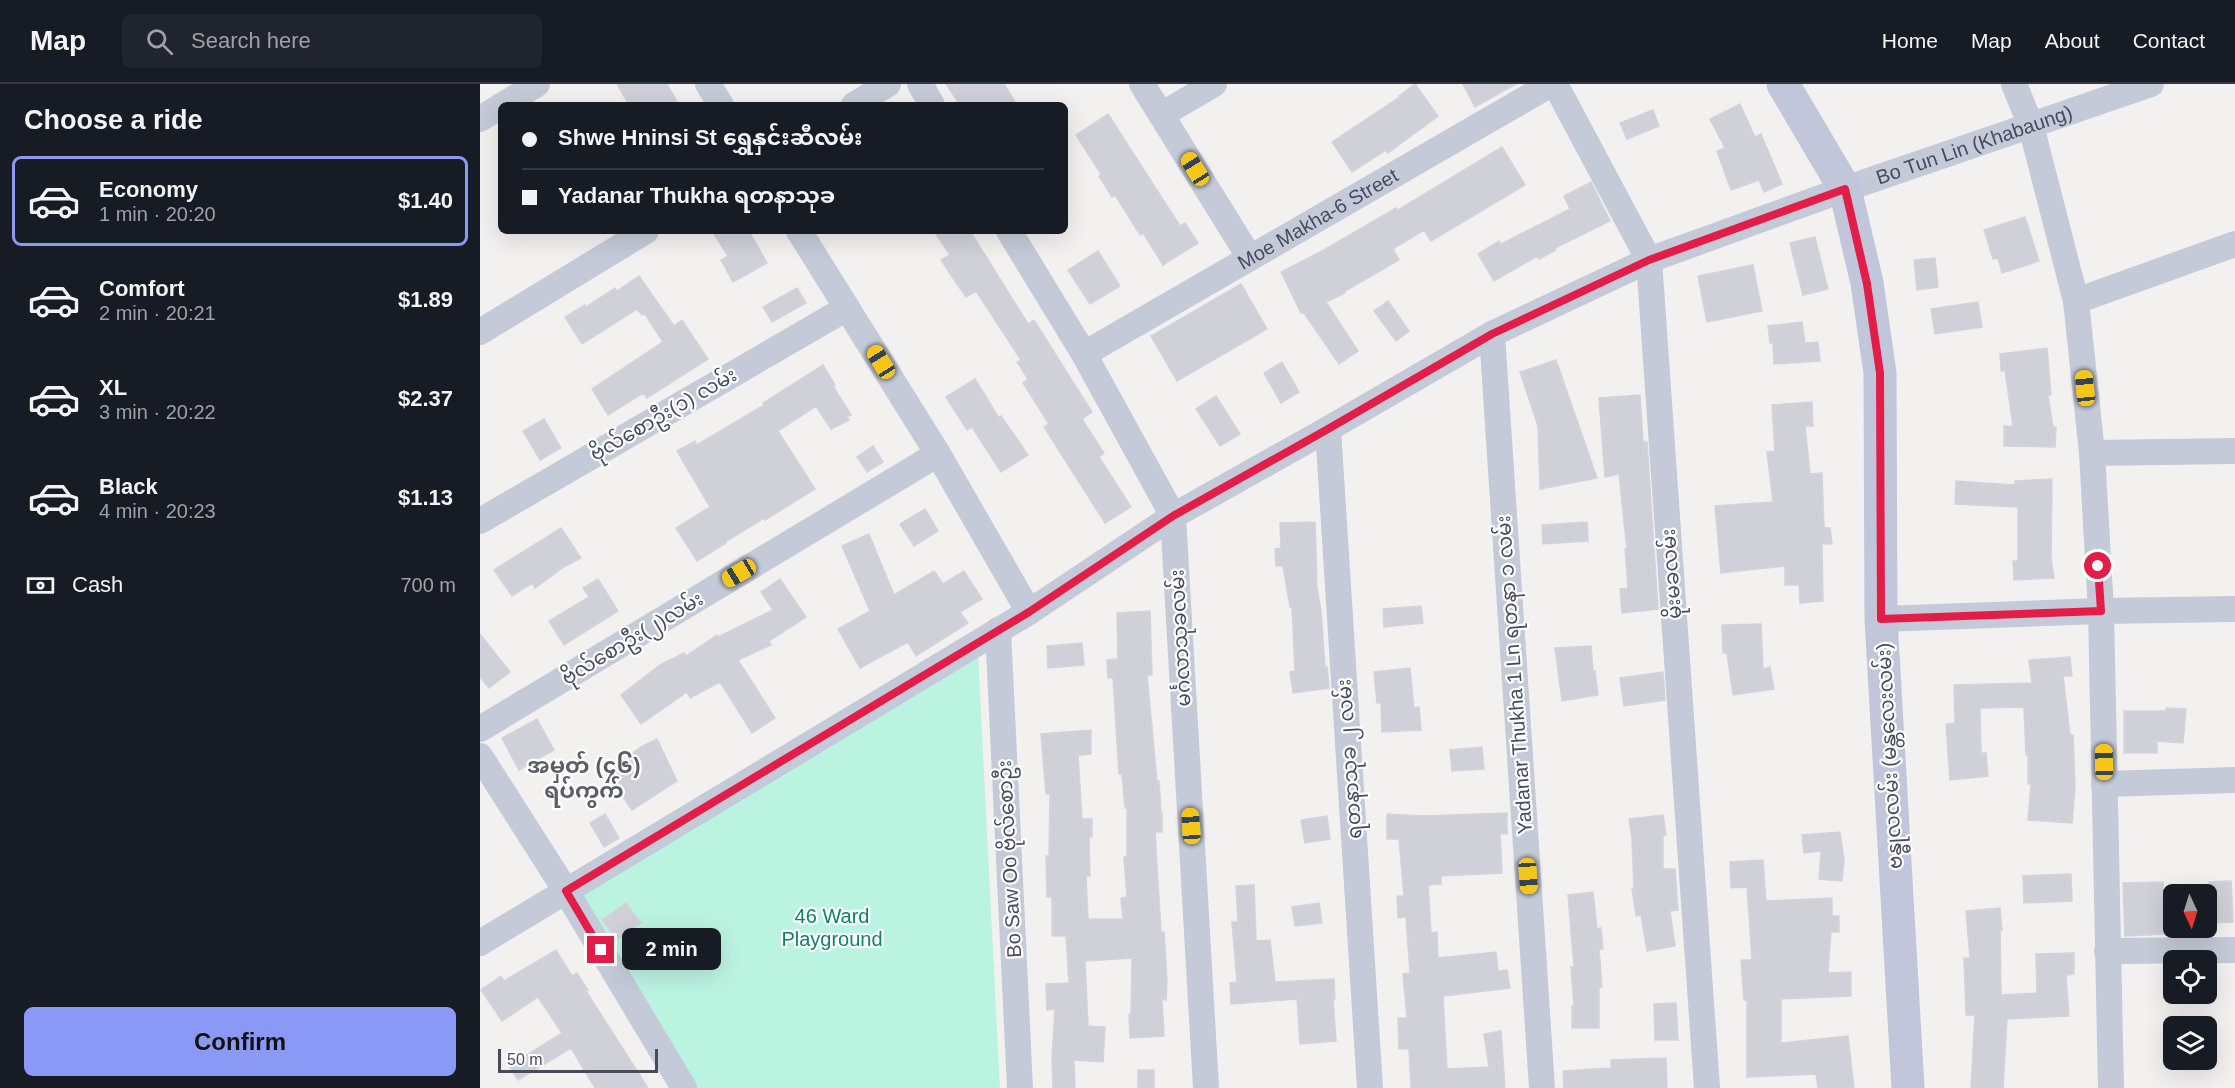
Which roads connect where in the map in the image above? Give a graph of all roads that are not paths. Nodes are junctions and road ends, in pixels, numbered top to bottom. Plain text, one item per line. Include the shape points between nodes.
1 (537, 84) edge
2 (708, 84) edge
3 (888, 84) edge
4 (920, 84) edge
5 (1142, 84) edge
6 (1214, 84) edge
7 (1553, 84) edge
8 (1783, 84) edge
9 (2014, 84) edge
10 (2151, 84) edge
11 (508, 102) edge
12 (719, 102) edge
13 (859, 102) edge
14 (930, 102) edge
15 (498, 108) edge
16 (1161, 115) junction
17 (480, 119) edge
18 (2031, 126) junction
19 (1845, 189) junction
20 (641, 234) edge
21 (801, 234) edge
22 (1011, 234) edge
23 (2235, 244) edge
24 (1250, 258) junction
25 (1649, 260) junction
26 (2076, 301) junction
27 (847, 308) junction
28 (480, 332) edge
29 (1492, 334) junction
30 (1084, 354) junction
31 (1328, 429) junction
32 (2235, 451) edge
33 (2092, 453) junction
34 (938, 454) junction
35 (1173, 516) junction
36 (480, 521) edge
37 (2235, 609) edge
38 (2101, 611) junction
39 (1029, 612) junction
40 (1881, 619) junction
41 (998, 630) junction
42 (480, 729) edge
43 (480, 756) edge
44 (2235, 780) edge
45 (2104, 784) junction
46 (566, 891) junction
47 (480, 943) edge
48 (2235, 950) edge
49 (2107, 951) junction
50 (684, 1088) edge
51 (1020, 1088) edge
52 (1206, 1088) edge
53 (1370, 1088) edge
54 (1542, 1088) edge
55 (1707, 1088) edge
56 (1908, 1088) edge
57 (2111, 1088) edge

1 - 11 street
2 - 12 street
3 - 13 street
4 - 14 street
5 - 16 street
6 - 16 street
7 - 24 street, Moe Makha-6 Street
7 - 25 street, မိုးမခလမ်း
8 - 19 street, ဗန္ဓုလလမ်း (မန္တလေးလမ်း)
9 - 18 street
10 - 18 street, Bo Tun Lin (Khabaung)
15 - 17 street
16 - 24 street
18 - 19 street, Bo Tun Lin (Khabaung)
18 - 26 street
19 - 25 street, Bo Tun Lin (Khabaung)
19 - 40 street, ဗန္ဓုလလမ်း (မန္တလေးလမ်း) via 1867,284 1880,373
20 - 28 street
21 - 27 street
22 - 30 street, မင်္ဂလာသုခလမ်း
23 - 26 street
24 - 30 street, Moe Makha-6 Street
25 - 29 street, Bo Tun Lin (Khabaung)
25 - 55 street, မိုးမခလမ်း
26 - 33 street
27 - 34 street
27 - 36 street, ဗိုလ်စောဦး(၁) လမ်း
29 - 31 street, Bo Tun Lin (Khabaung)
29 - 54 street, Yadanar Thukha 1 Ln ရတနာ ၁ လမ်း
30 - 35 street, မင်္ဂလာသုခလမ်း
31 - 35 street, Bo Tun Lin (Khabaung)
31 - 53 street, ရတနာသုခ ၂ လမ်း
32 - 33 street
33 - 38 street
34 - 39 street
34 - 42 street, ဗိုလ်စောဦး(၂)လမ်း
35 - 39 street, Bo Tun Lin (Khabaung)
35 - 52 street, မင်္ဂလာသုခလမ်း
37 - 38 street
38 - 40 street
38 - 45 street
39 - 41 street, Bo Tun Lin (Khabaung)
40 - 56 street, ဗန္ဓုလလမ်း (မန္တလေးလမ်း)
41 - 46 street, Bo Tun Lin (Khabaung)
41 - 51 street, Bo Saw Oo ဗိုလ်စောဦး
43 - 46 street
44 - 45 street
45 - 49 street
46 - 47 street, Bo Tun Lin (Khabaung)
46 - 50 street
48 - 49 street
49 - 57 street

